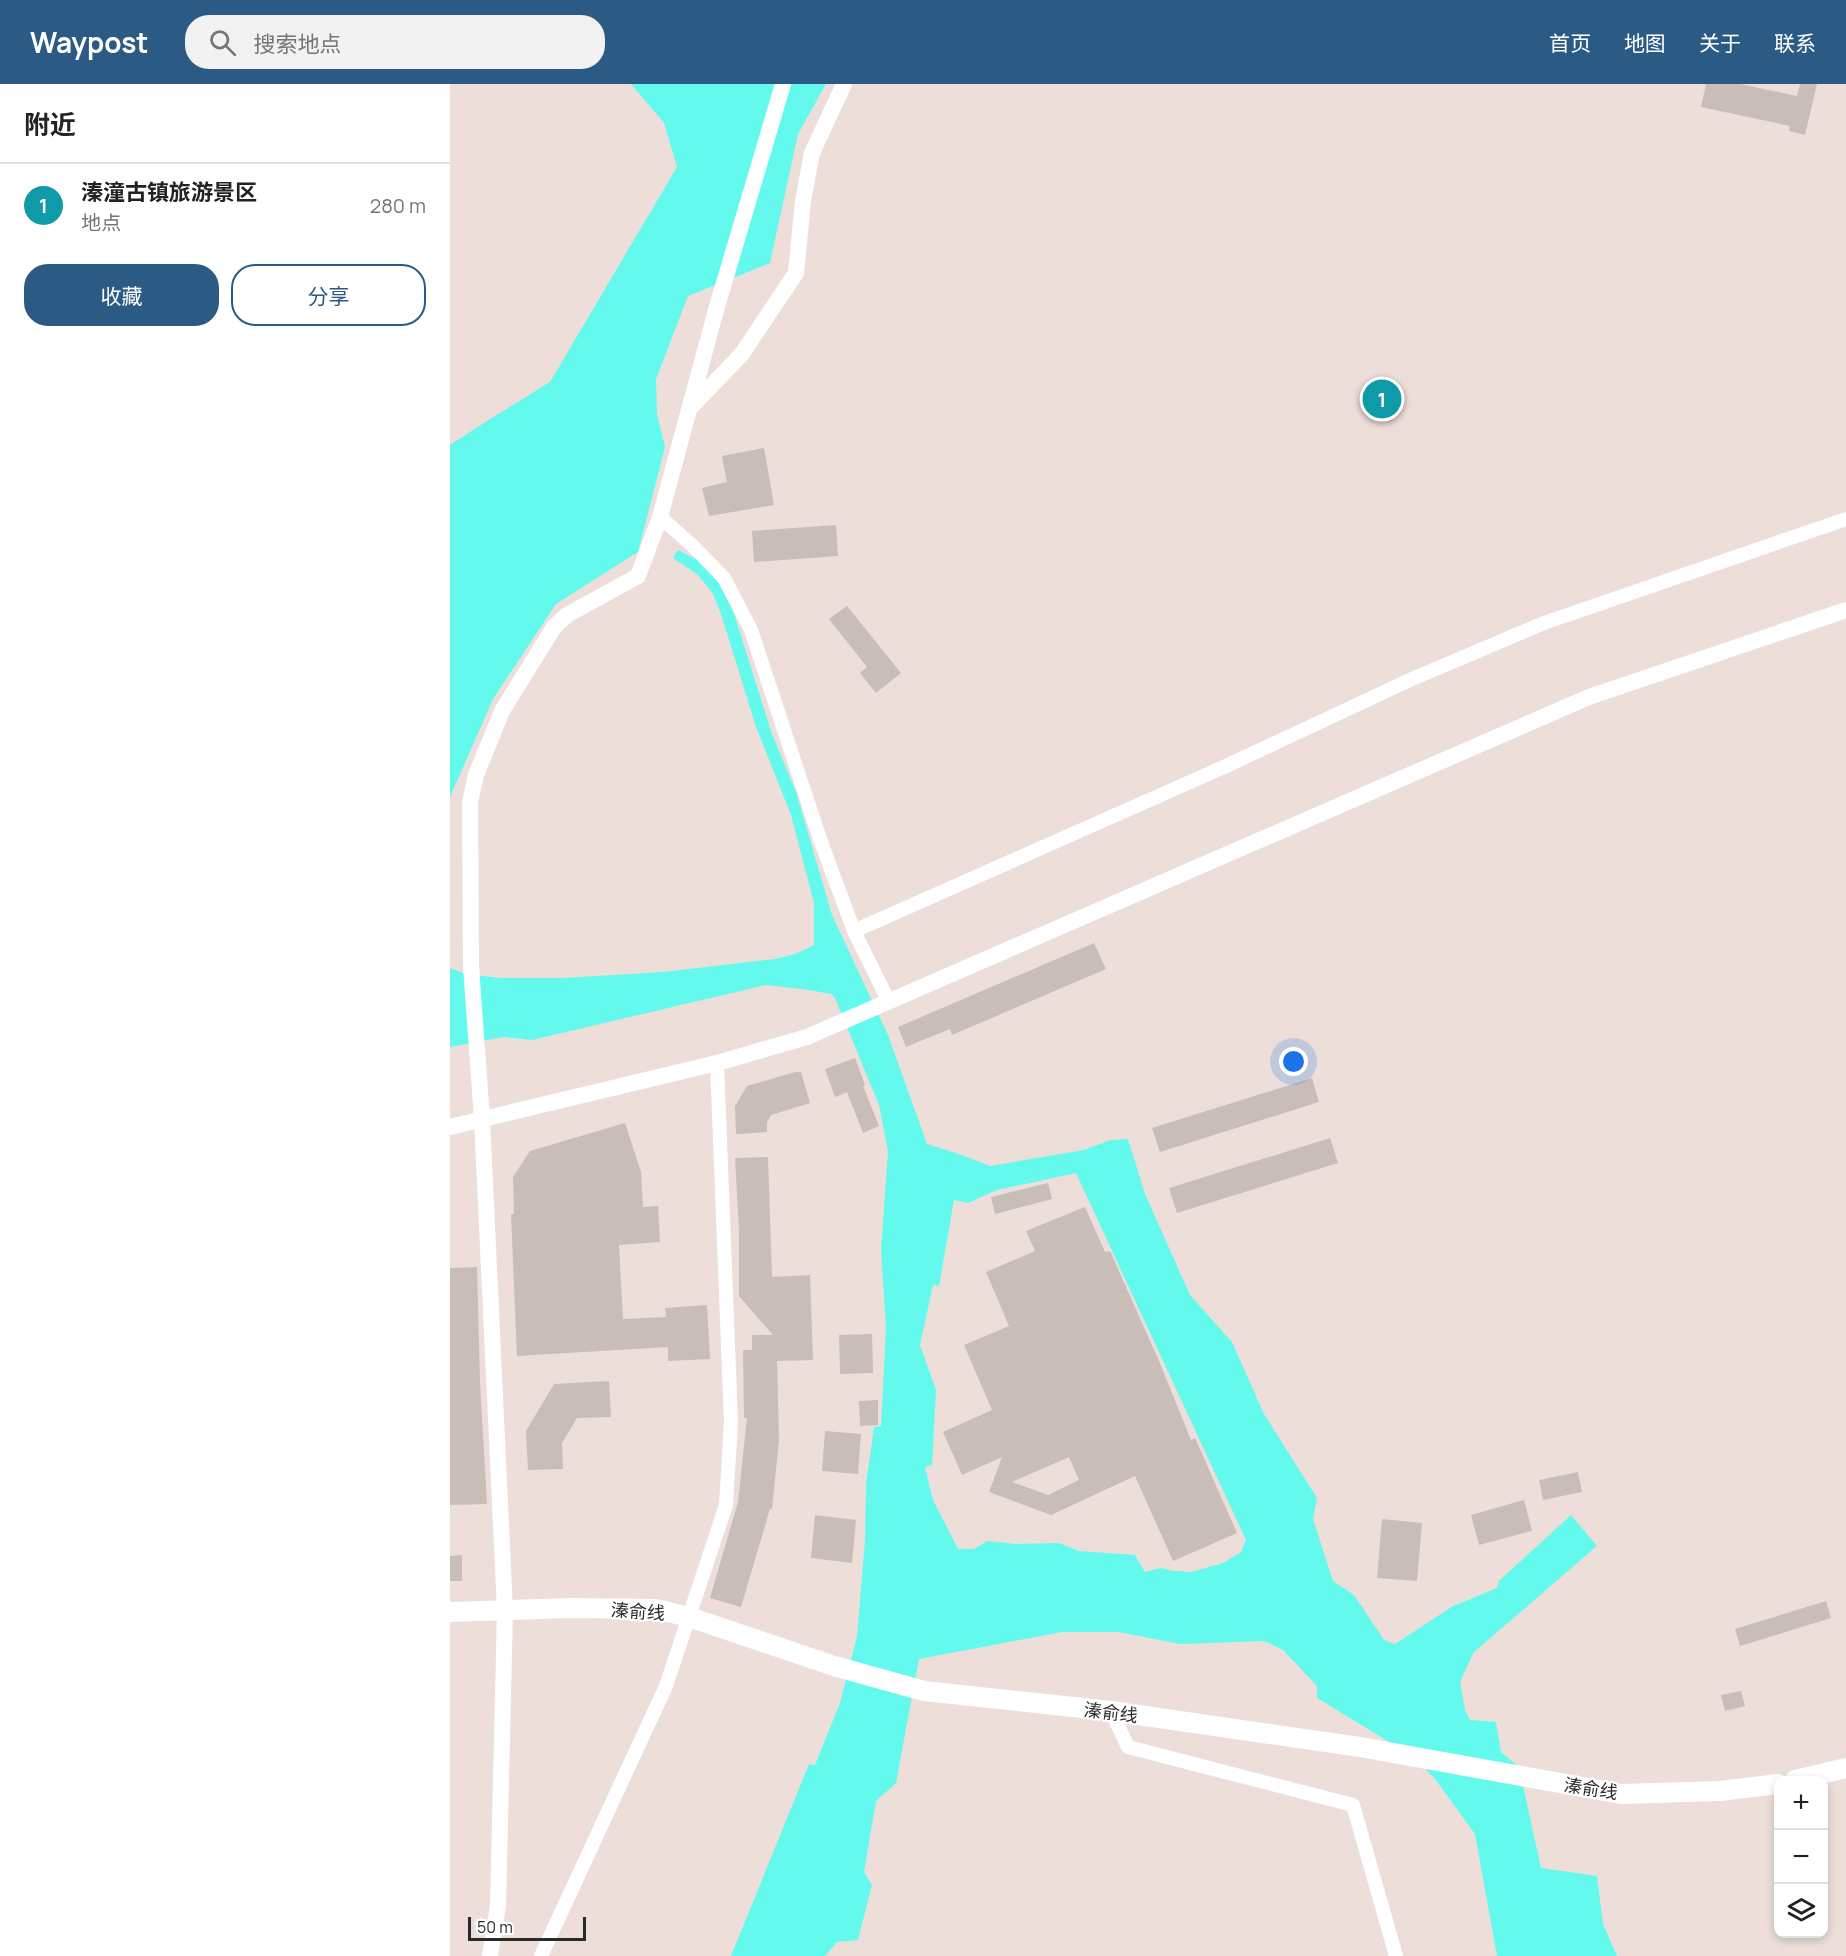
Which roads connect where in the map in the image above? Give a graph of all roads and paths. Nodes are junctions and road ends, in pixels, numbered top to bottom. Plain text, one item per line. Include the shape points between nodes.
1 (783, 84) edge
2 (844, 84) edge
3 (688, 410) junction
4 (660, 517) junction
5 (1846, 519) edge
6 (1846, 610) edge
7 (854, 931) junction
8 (889, 1002) junction
9 (717, 1063) junction
10 (482, 1119) junction
11 (450, 1126) edge
12 (505, 1610) junction
13 (450, 1612) edge
14 (689, 1617) junction
15 (1111, 1711) junction
16 (1846, 1768) edge
17 (1812, 1776) edge
18 (1774, 1785) edge
19 (490, 1956) edge
20 (541, 1956) edge
21 (1396, 1956) edge

1 - 3 street
2 - 3 street via 812,153 796,273 741,355
3 - 4 street
4 - 7 street via 724,578 751,630
4 - 10 street via 638,576 567,615 554,627 502,711 476,775 470,802 471,966
5 - 7 street via 1544,623
6 - 8 street via 1589,697
7 - 8 street
8 - 9 street via 807,1037
9 - 10 street
9 - 14 street via 731,1422 726,1505
10 - 11 street
10 - 12 street
12 - 13 main road, 溱俞线
12 - 14 main road, 溱俞线 via 656,1610
12 - 19 street via 498,1906
14 - 15 main road, 溱俞线 via 834,1666 924,1690
14 - 20 street via 666,1686
15 - 18 main road, 溱俞线 via 1360,1747 1621,1794 1720,1791
15 - 21 street via 1128,1748 1353,1805
16 - 17 main road

